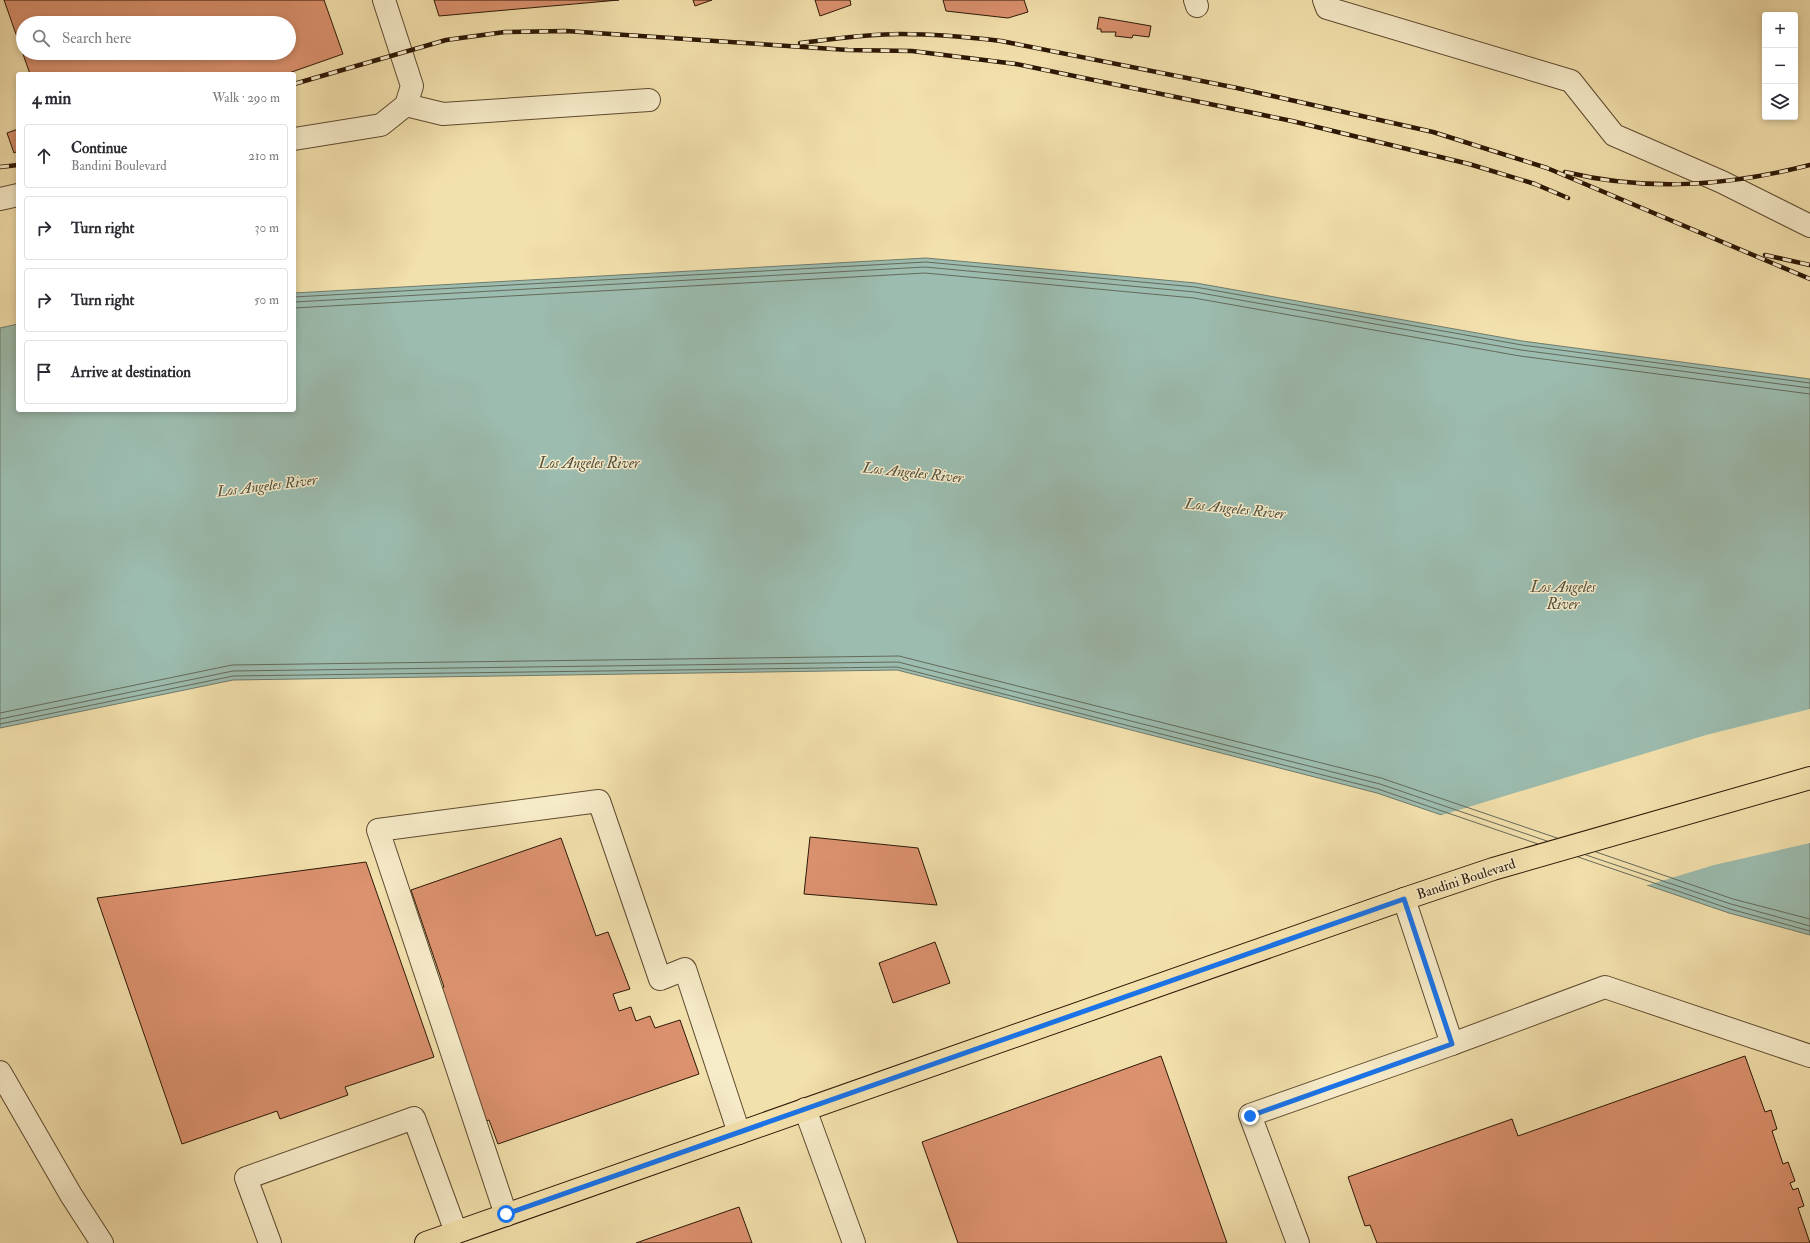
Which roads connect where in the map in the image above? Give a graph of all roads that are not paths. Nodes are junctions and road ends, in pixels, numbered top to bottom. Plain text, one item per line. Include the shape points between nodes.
1 (384, 0) edge
2 (1324, 0) edge
3 (649, 100) dead end
4 (406, 105) junction
5 (296, 138) edge
6 (16, 195) edge
7 (0, 199) edge
8 (1810, 226) edge
9 (1810, 778) edge
10 (1404, 899) junction
11 (1452, 1044) junction
12 (1810, 1056) edge
13 (0, 1072) edge
14 (805, 1109) junction
15 (739, 1133) junction
16 (506, 1214) junction
17 (456, 1232) junction
18 (102, 1243) edge
19 (270, 1243) edge
20 (426, 1243) edge
21 (854, 1243) edge
22 (1298, 1243) edge

1 - 4 lane via 412,86
2 - 8 lane via 1327,8 1571,81 1614,135 1722,182
3 - 4 lane via 443,114
4 - 5 lane via 381,125
6 - 7 lane
9 - 10 main road, Bandini Boulevard via 1492,869
10 - 11 lane
10 - 14 main road, Bandini Boulevard
11 - 12 lane via 1605,987
11 - 22 lane via 1250,1116
13 - 18 lane via 71,1195
14 - 15 main road, Bandini Boulevard
14 - 21 lane
15 - 16 main road, Bandini Boulevard
15 - 16 lane via 685,969 660,979 599,801 378,830
16 - 17 main road, Bandini Boulevard
17 - 19 lane via 414,1118 246,1178
17 - 20 main road, Bandini Boulevard

